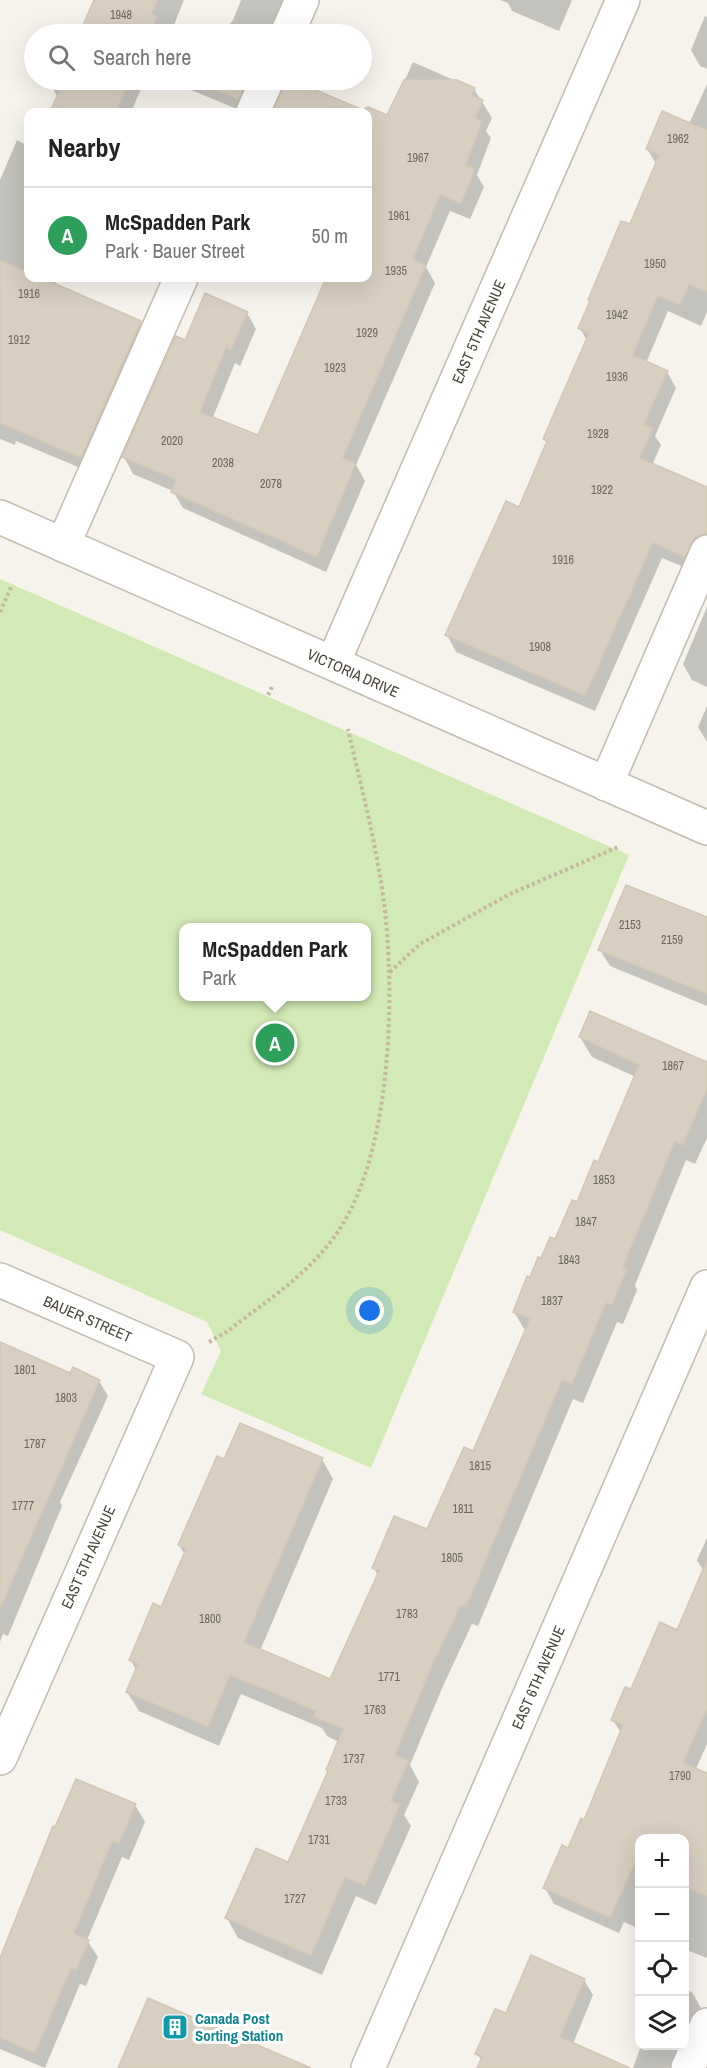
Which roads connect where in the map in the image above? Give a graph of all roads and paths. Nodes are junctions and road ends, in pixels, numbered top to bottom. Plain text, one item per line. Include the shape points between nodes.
1 (302, 0) edge
2 (623, 0) edge
3 (291, 24) edge
4 (263, 90) edge
5 (255, 108) edge
6 (179, 282) edge
7 (0, 517) edge
8 (63, 545) junction
9 (707, 552) edge
10 (12, 585) dead end
11 (0, 612) edge
12 (333, 663) junction
13 (272, 687) dead end
14 (268, 695) dead end
15 (348, 729) dead end
16 (606, 784) junction
17 (707, 828) edge
18 (618, 847) dead end
19 (390, 972) junction
20 (0, 1280) edge
21 (707, 1287) edge
22 (206, 1343) dead end
23 (177, 1357) joint
24 (0, 1758) edge
25 (707, 2025) edge
26 (368, 2068) edge
27 (688, 2068) edge

1 - 3 street
2 - 12 street, EAST 5TH AVENUE
4 - 5 street
6 - 8 street
7 - 8 street, VICTORIA DRIVE
8 - 12 street, VICTORIA DRIVE
9 - 16 street
10 - 11 path
12 - 16 street, VICTORIA DRIVE
13 - 14 path
15 - 19 path via 381,877
16 - 17 street, VICTORIA DRIVE
18 - 19 path via 510,894 420,944
19 - 22 path via 386,1062 376,1132 361,1186 340,1229 313,1263 225,1333
20 - 23 street, BAUER STREET
21 - 26 street, EAST 6TH AVENUE
23 - 24 street, EAST 5TH AVENUE
25 - 27 street

